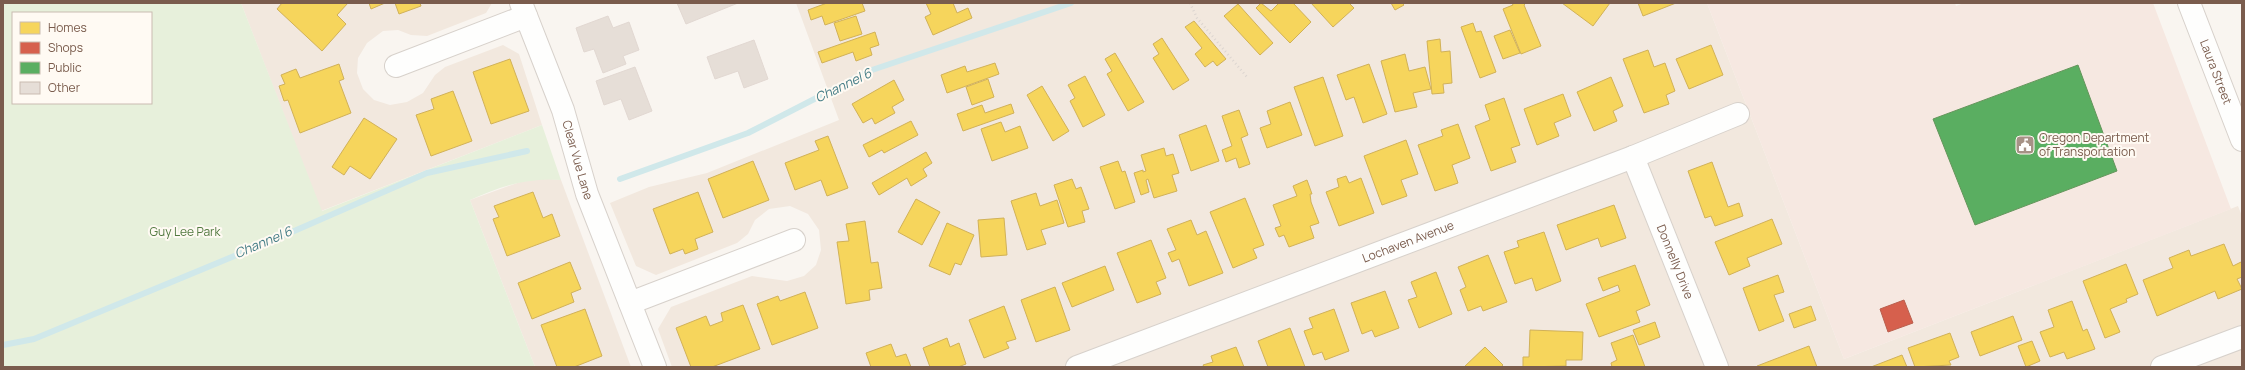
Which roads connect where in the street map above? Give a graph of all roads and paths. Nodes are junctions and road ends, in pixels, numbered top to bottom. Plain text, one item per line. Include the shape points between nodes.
1 (1190, 3) edge
2 (2189, 3) edge
3 (523, 10) edge
4 (396, 66) dead end
5 (1247, 77) dead end
6 (1738, 114) dead end
7 (2242, 140) edge
8 (1633, 157) junction
9 (794, 240) dead end
10 (630, 303) junction
11 (2242, 337) edge
12 (655, 367) edge
13 (1077, 367) edge
14 (1717, 367) edge
15 (2162, 367) edge

1 - 5 path via 1197,18
2 - 7 street, Laura Street
3 - 4 street, Clear Vue Lane
3 - 10 street, Clear Vue Lane via 563,110 587,194
6 - 8 street, Lochaven Avenue
8 - 13 street, Lochaven Avenue
8 - 14 street, Donnelly Drive
9 - 10 street
10 - 12 street, Clear Vue Lane
11 - 15 street

